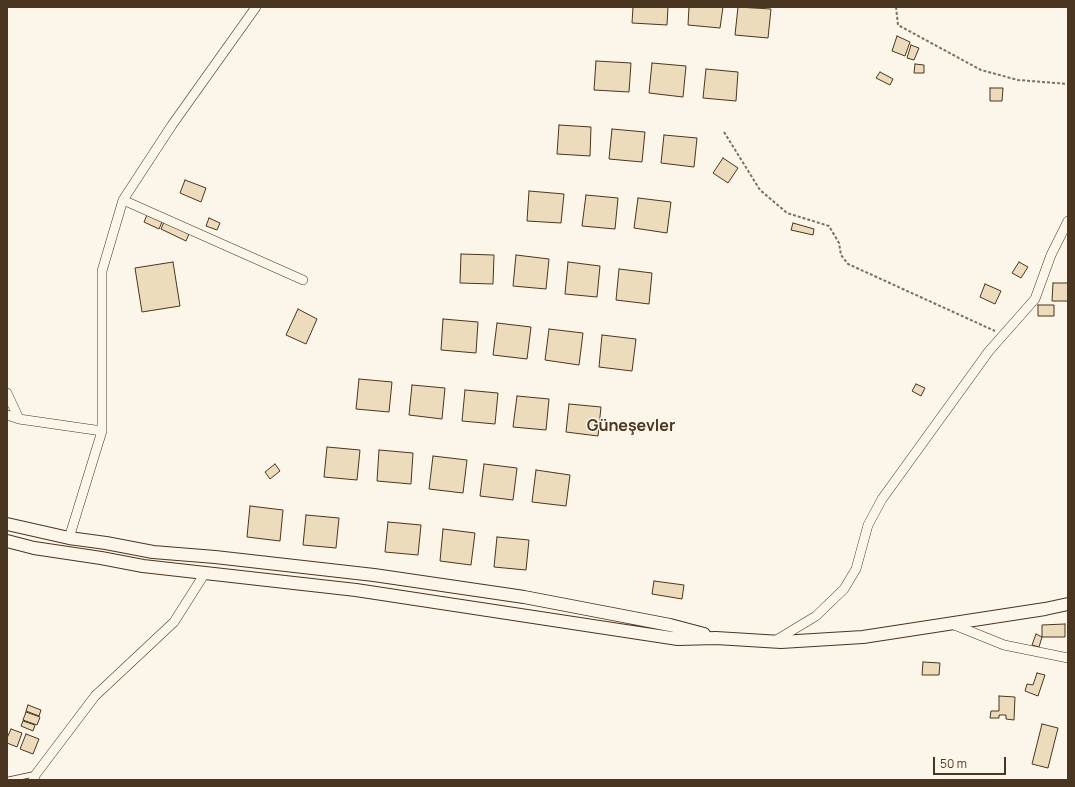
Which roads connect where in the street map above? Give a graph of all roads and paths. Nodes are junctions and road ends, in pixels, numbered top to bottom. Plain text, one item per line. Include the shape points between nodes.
1 (256, 7) edge
2 (896, 7) edge
3 (1068, 84) edge
4 (724, 132) dead end
5 (123, 200) junction
6 (1068, 221) edge
7 (303, 280) dead end
8 (1003, 335) junction
9 (7, 393) edge
10 (7, 415) edge
11 (19, 419) junction
12 (102, 431) junction
13 (7, 524) edge
14 (69, 538) junction
15 (7, 541) edge
16 (205, 573) junction
17 (1068, 604) edge
18 (952, 624) junction
19 (716, 638) junction
20 (773, 642) junction
21 (1068, 658) edge
22 (34, 777) edge
23 (7, 780) edge

1 - 5 street
2 - 3 path via 898,25 981,70 1018,80
4 - 8 path via 760,190 787,213 829,226 839,243 841,255 848,264
5 - 7 street
5 - 12 street via 102,271
6 - 8 street via 1051,255 1036,299
8 - 20 street via 882,499 868,525 856,569 844,589 816,616
9 - 11 street
10 - 11 street
11 - 12 street
12 - 14 street
13 - 14 main road
14 - 19 main road via 153,552 374,575 524,598 670,625
15 - 16 main road via 34,548 143,566
16 - 19 main road via 356,590 678,639
16 - 22 street via 174,622 95,696
17 - 18 main road
18 - 20 main road via 864,637
18 - 21 street via 1004,645
19 - 20 main road
22 - 23 lane

